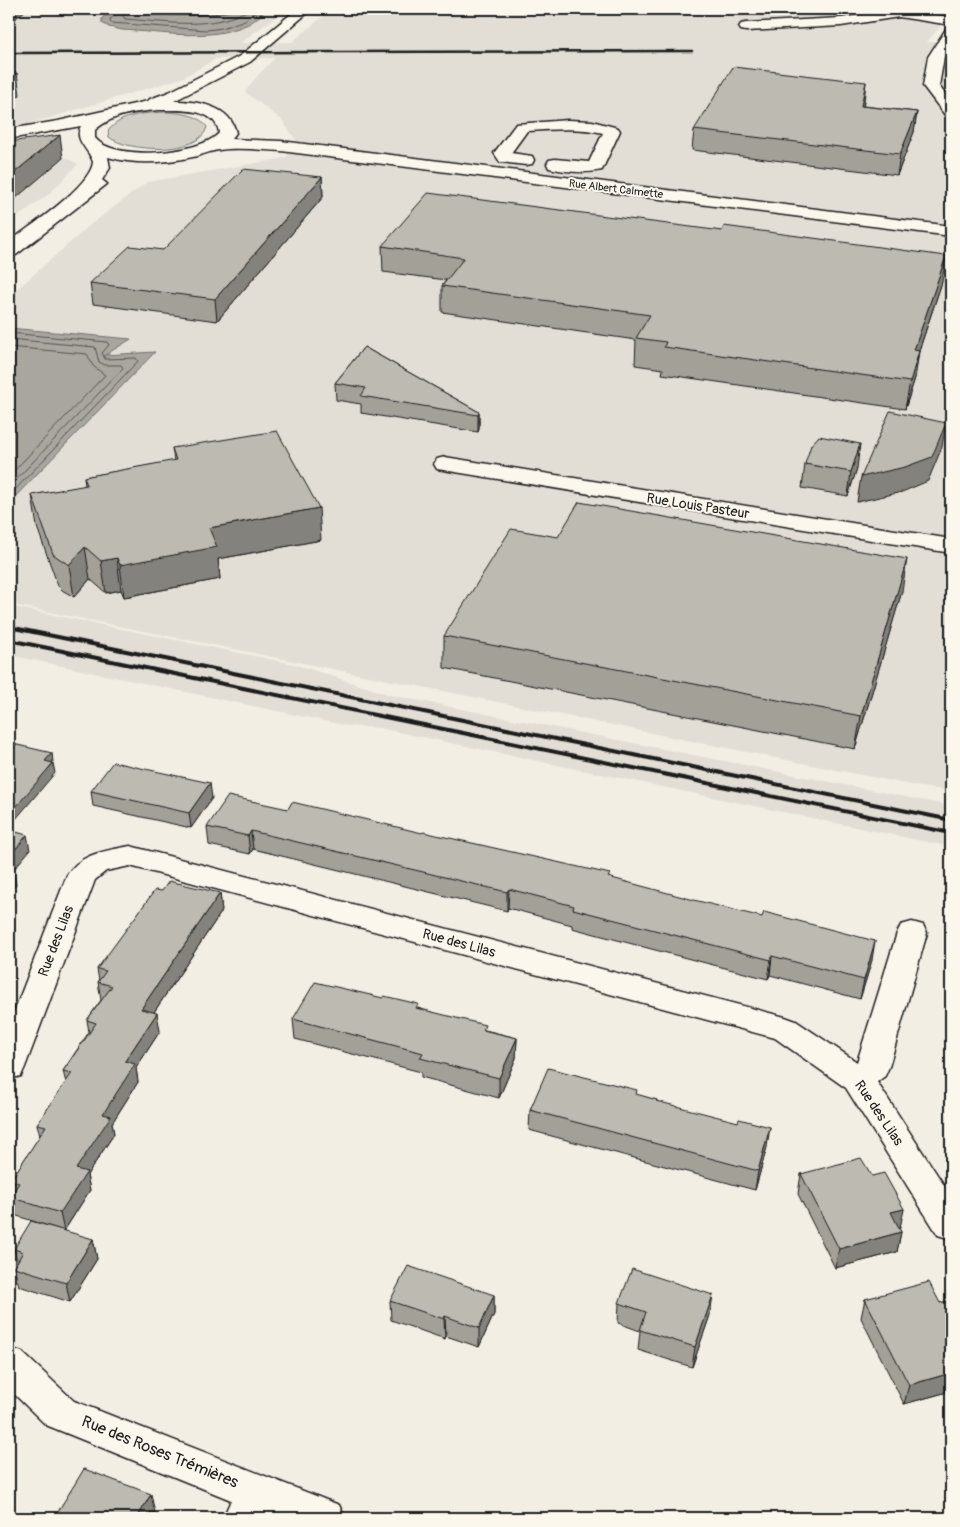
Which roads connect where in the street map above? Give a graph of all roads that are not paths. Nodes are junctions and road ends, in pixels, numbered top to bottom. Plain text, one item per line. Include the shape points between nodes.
1 (305, 9) edge
2 (951, 21) edge
3 (746, 27) dead end
4 (948, 38) edge
5 (245, 59) junction
6 (136, 107) junction
7 (951, 112) edge
8 (106, 116) junction
9 (225, 124) junction
10 (9, 134) edge
11 (9, 139) edge
12 (79, 142) junction
13 (212, 145) junction
14 (281, 146) junction
15 (177, 156) junction
16 (526, 160) junction
17 (514, 176) junction
18 (83, 193) junction
19 (951, 231) edge
20 (9, 251) edge
21 (446, 464) dead end
22 (951, 546) edge
23 (908, 944) dead end
24 (9, 1066) edge
25 (858, 1079) junction
26 (951, 1225) edge
27 (9, 1364) edge
28 (250, 1505) edge
29 (325, 1518) edge

1 - 5 street
2 - 3 street via 899,12 841,22
4 - 7 street via 936,57 931,86
5 - 6 street via 176,95
5 - 9 street via 223,93 218,108
6 - 8 street
6 - 9 street, Rue Albert Calmette via 176,105 196,108
8 - 10 street
8 - 12 street via 95,122
9 - 13 street via 224,139
9 - 14 street, Rue Albert Calmette via 240,136
11 - 12 street
12 - 15 street via 119,155
12 - 18 street via 101,156 101,168
13 - 14 street, Rue Albert Calmette
13 - 15 street
14 - 17 street, Rue Albert Calmette
15 - 18 street via 142,163
16 - 16 street via 584,168 596,166 612,131 549,124 522,127 502,153 506,158
16 - 17 street
17 - 19 street, Rue Albert Calmette
18 - 20 street
21 - 22 street, Rue Louis Pasteur
23 - 25 street via 873,1067
24 - 25 street, Rue des Lilas via 82,875 97,863 130,856 785,1029
25 - 26 street, Rue des Lilas
27 - 28 street, Rue des Roses Trémières via 60,1413
28 - 29 street, Rue des Roses Trémières

